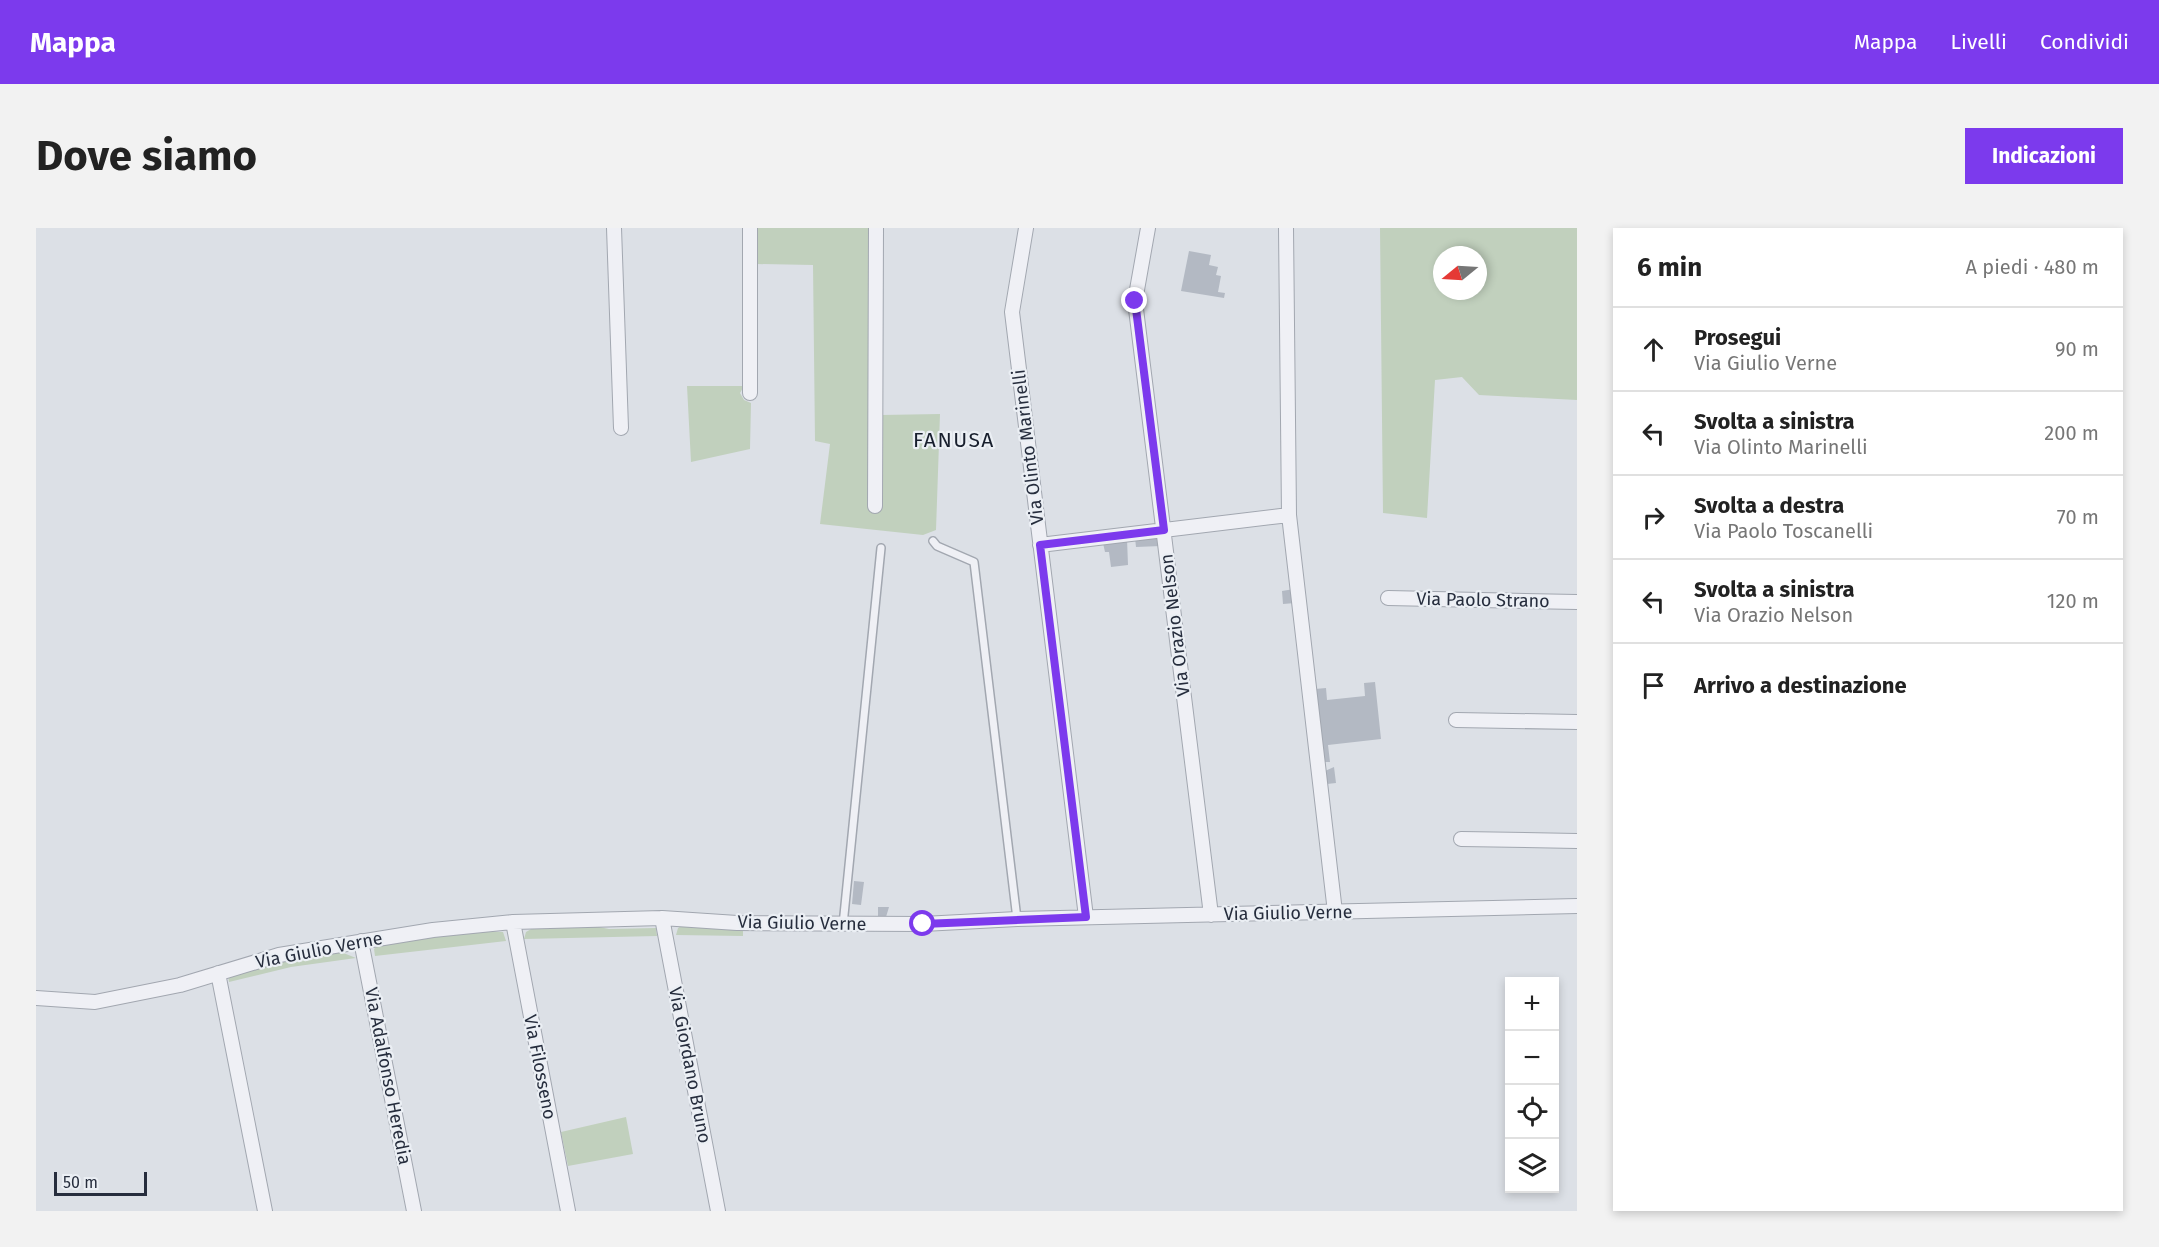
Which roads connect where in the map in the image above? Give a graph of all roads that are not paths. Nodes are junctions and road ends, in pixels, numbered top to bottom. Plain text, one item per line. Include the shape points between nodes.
1 (614, 228) edge
2 (750, 228) edge
3 (876, 228) edge
4 (1026, 228) edge
5 (1148, 228) edge
6 (1286, 228) edge
7 (750, 393) dead end
8 (621, 428) dead end
9 (875, 506) dead end
10 (1288, 515) junction
11 (1164, 530) junction
12 (933, 541) dead end
13 (1040, 545) junction
14 (881, 548) dead end
15 (1388, 598) dead end
16 (1577, 602) edge
17 (1456, 720) dead end
18 (1577, 722) edge
19 (1461, 839) dead end
20 (1577, 841) edge
21 (1577, 906) edge
22 (1335, 912) junction
23 (1211, 915) junction
24 (1086, 917) junction
25 (662, 918) junction
26 (1017, 919) junction
27 (513, 922) junction
28 (843, 925) junction
29 (361, 941) junction
30 (218, 973) junction
31 (36, 998) edge
32 (265, 1211) edge
33 (414, 1211) edge
34 (568, 1211) edge
35 (718, 1211) edge

1 - 8 street
2 - 7 street
3 - 9 street
4 - 13 street, Via Olinto Marinelli via 1012,312
5 - 11 street, Via Orazio Nelson via 1135,301
6 - 10 street
10 - 11 street
10 - 22 street
11 - 13 street
11 - 23 street, Via Orazio Nelson
12 - 26 lane via 974,562
13 - 24 street, Via Olinto Marinelli
14 - 28 lane
15 - 16 street, Via Paolo Strano
17 - 18 street
19 - 20 street
21 - 22 street, Via Giulio Verne
22 - 23 street, Via Giulio Verne
23 - 24 street, Via Giulio Verne
24 - 26 street, Via Giulio Verne
25 - 27 street, Via Giulio Verne
25 - 28 street, Via Giulio Verne
25 - 35 street, Via Giordano Bruno
26 - 28 street, Via Giulio Verne
27 - 29 street, Via Giulio Verne
27 - 34 street, Via Filosseno
29 - 30 street, Via Giulio Verne via 279,955
29 - 33 street, Via Adalfonso Heredia
30 - 31 street, Via Giulio Verne via 95,1002
30 - 32 street

